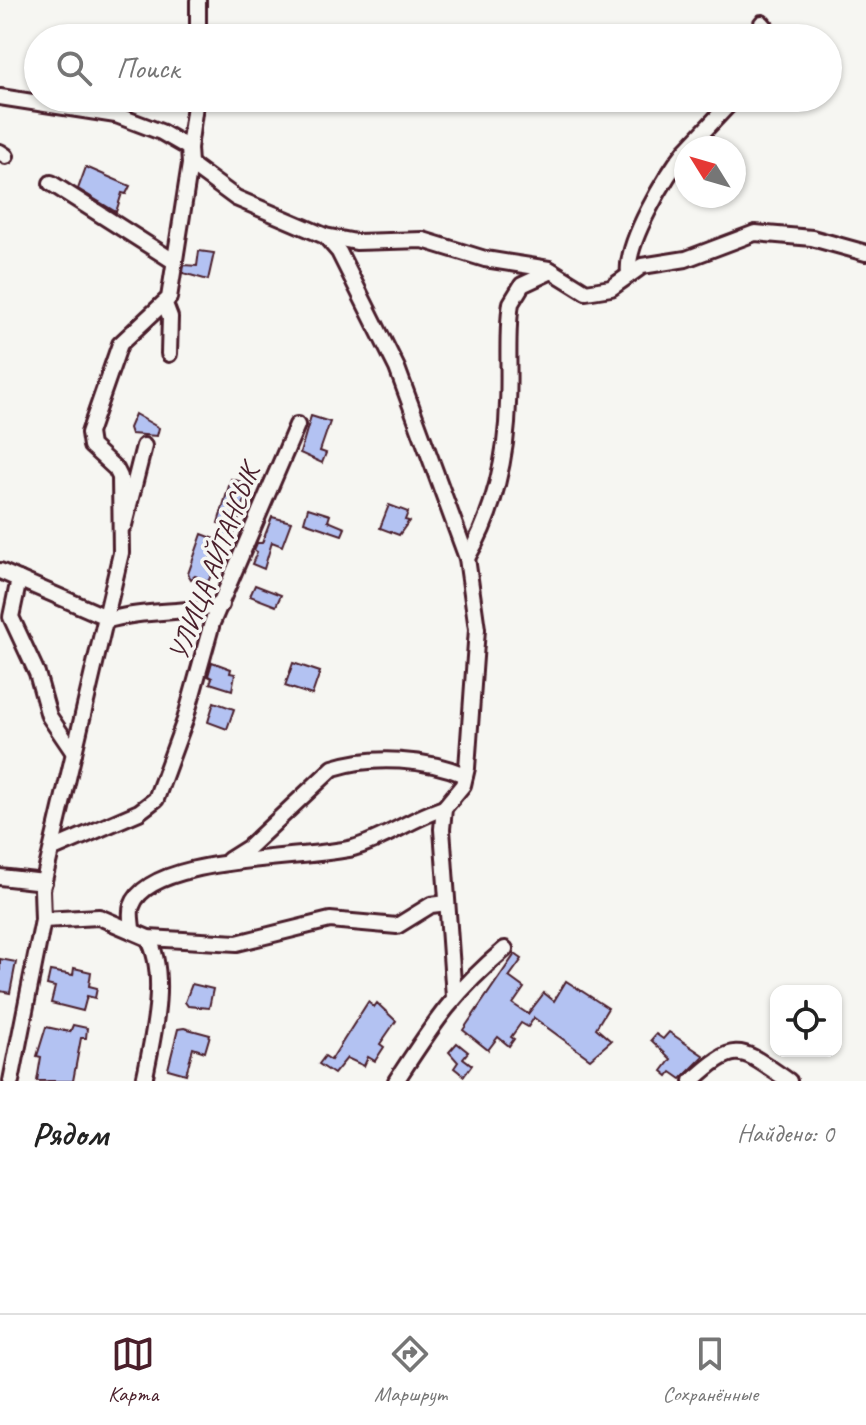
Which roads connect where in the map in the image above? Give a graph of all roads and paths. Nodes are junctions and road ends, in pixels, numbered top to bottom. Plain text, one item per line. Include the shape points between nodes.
1 (198, 0) edge
2 (198, 24) edge
3 (0, 97) edge
4 (24, 101) edge
5 (97, 112) edge
6 (194, 112) edge
7 (722, 112) edge
8 (699, 136) edge
9 (189, 156) junction
10 (674, 172) edge
11 (51, 183) dead end
12 (325, 236) junction
13 (866, 253) edge
14 (175, 262) junction
15 (552, 271) junction
16 (629, 273) junction
17 (165, 304) junction
18 (169, 354) dead end
19 (297, 425) dead end
20 (144, 446) dead end
21 (120, 541) junction
22 (467, 558) junction
23 (0, 571) edge
24 (19, 579) junction
25 (221, 605) junction
26 (106, 619) junction
27 (74, 753) junction
28 (465, 775) junction
29 (444, 808) junction
30 (53, 849) junction
31 (228, 861) junction
32 (0, 877) edge
33 (44, 882) junction
34 (447, 903) junction
35 (43, 920) junction
36 (132, 930) junction
37 (148, 938) junction
38 (505, 949) dead end
39 (454, 997) junction
40 (11, 1081) edge
41 (144, 1081) edge
42 (396, 1081) edge
43 (692, 1081) edge
44 (789, 1081) edge

1 - 2 street
3 - 4 street
5 - 9 street via 161,132
6 - 9 street
7 - 8 street
9 - 12 street via 236,198
9 - 14 street
10 - 16 street via 638,236
11 - 14 street
12 - 15 street via 356,242 423,240
12 - 22 street via 339,252 397,368
13 - 16 street via 812,238 755,233
14 - 17 street
15 - 16 street via 586,292 611,288
15 - 22 street via 522,285 511,303 505,442 488,512
17 - 18 street
17 - 21 street via 120,344 89,433 91,446 120,477
19 - 25 street, УЛИЦА АЙТАНСЫК
20 - 21 street
21 - 26 street
22 - 28 street via 477,629
23 - 24 street
24 - 26 street
24 - 27 street via 11,617 37,673 49,716
25 - 26 street
25 - 30 street, УЛИЦА АЙТАНСЫК via 156,799
26 - 27 street
27 - 30 street
28 - 29 street
28 - 31 street via 408,761 333,768
29 - 31 street via 355,847 304,857
29 - 34 street
30 - 33 street
31 - 36 street via 177,873 145,891 131,908
32 - 33 street
33 - 35 street
34 - 37 street via 431,905 397,926 330,920 237,943
34 - 39 street
35 - 36 street via 99,917
35 - 40 street
36 - 37 street
37 - 41 street via 155,950 157,1011
38 - 39 street
39 - 42 street
43 - 44 street via 720,1055 737,1050

